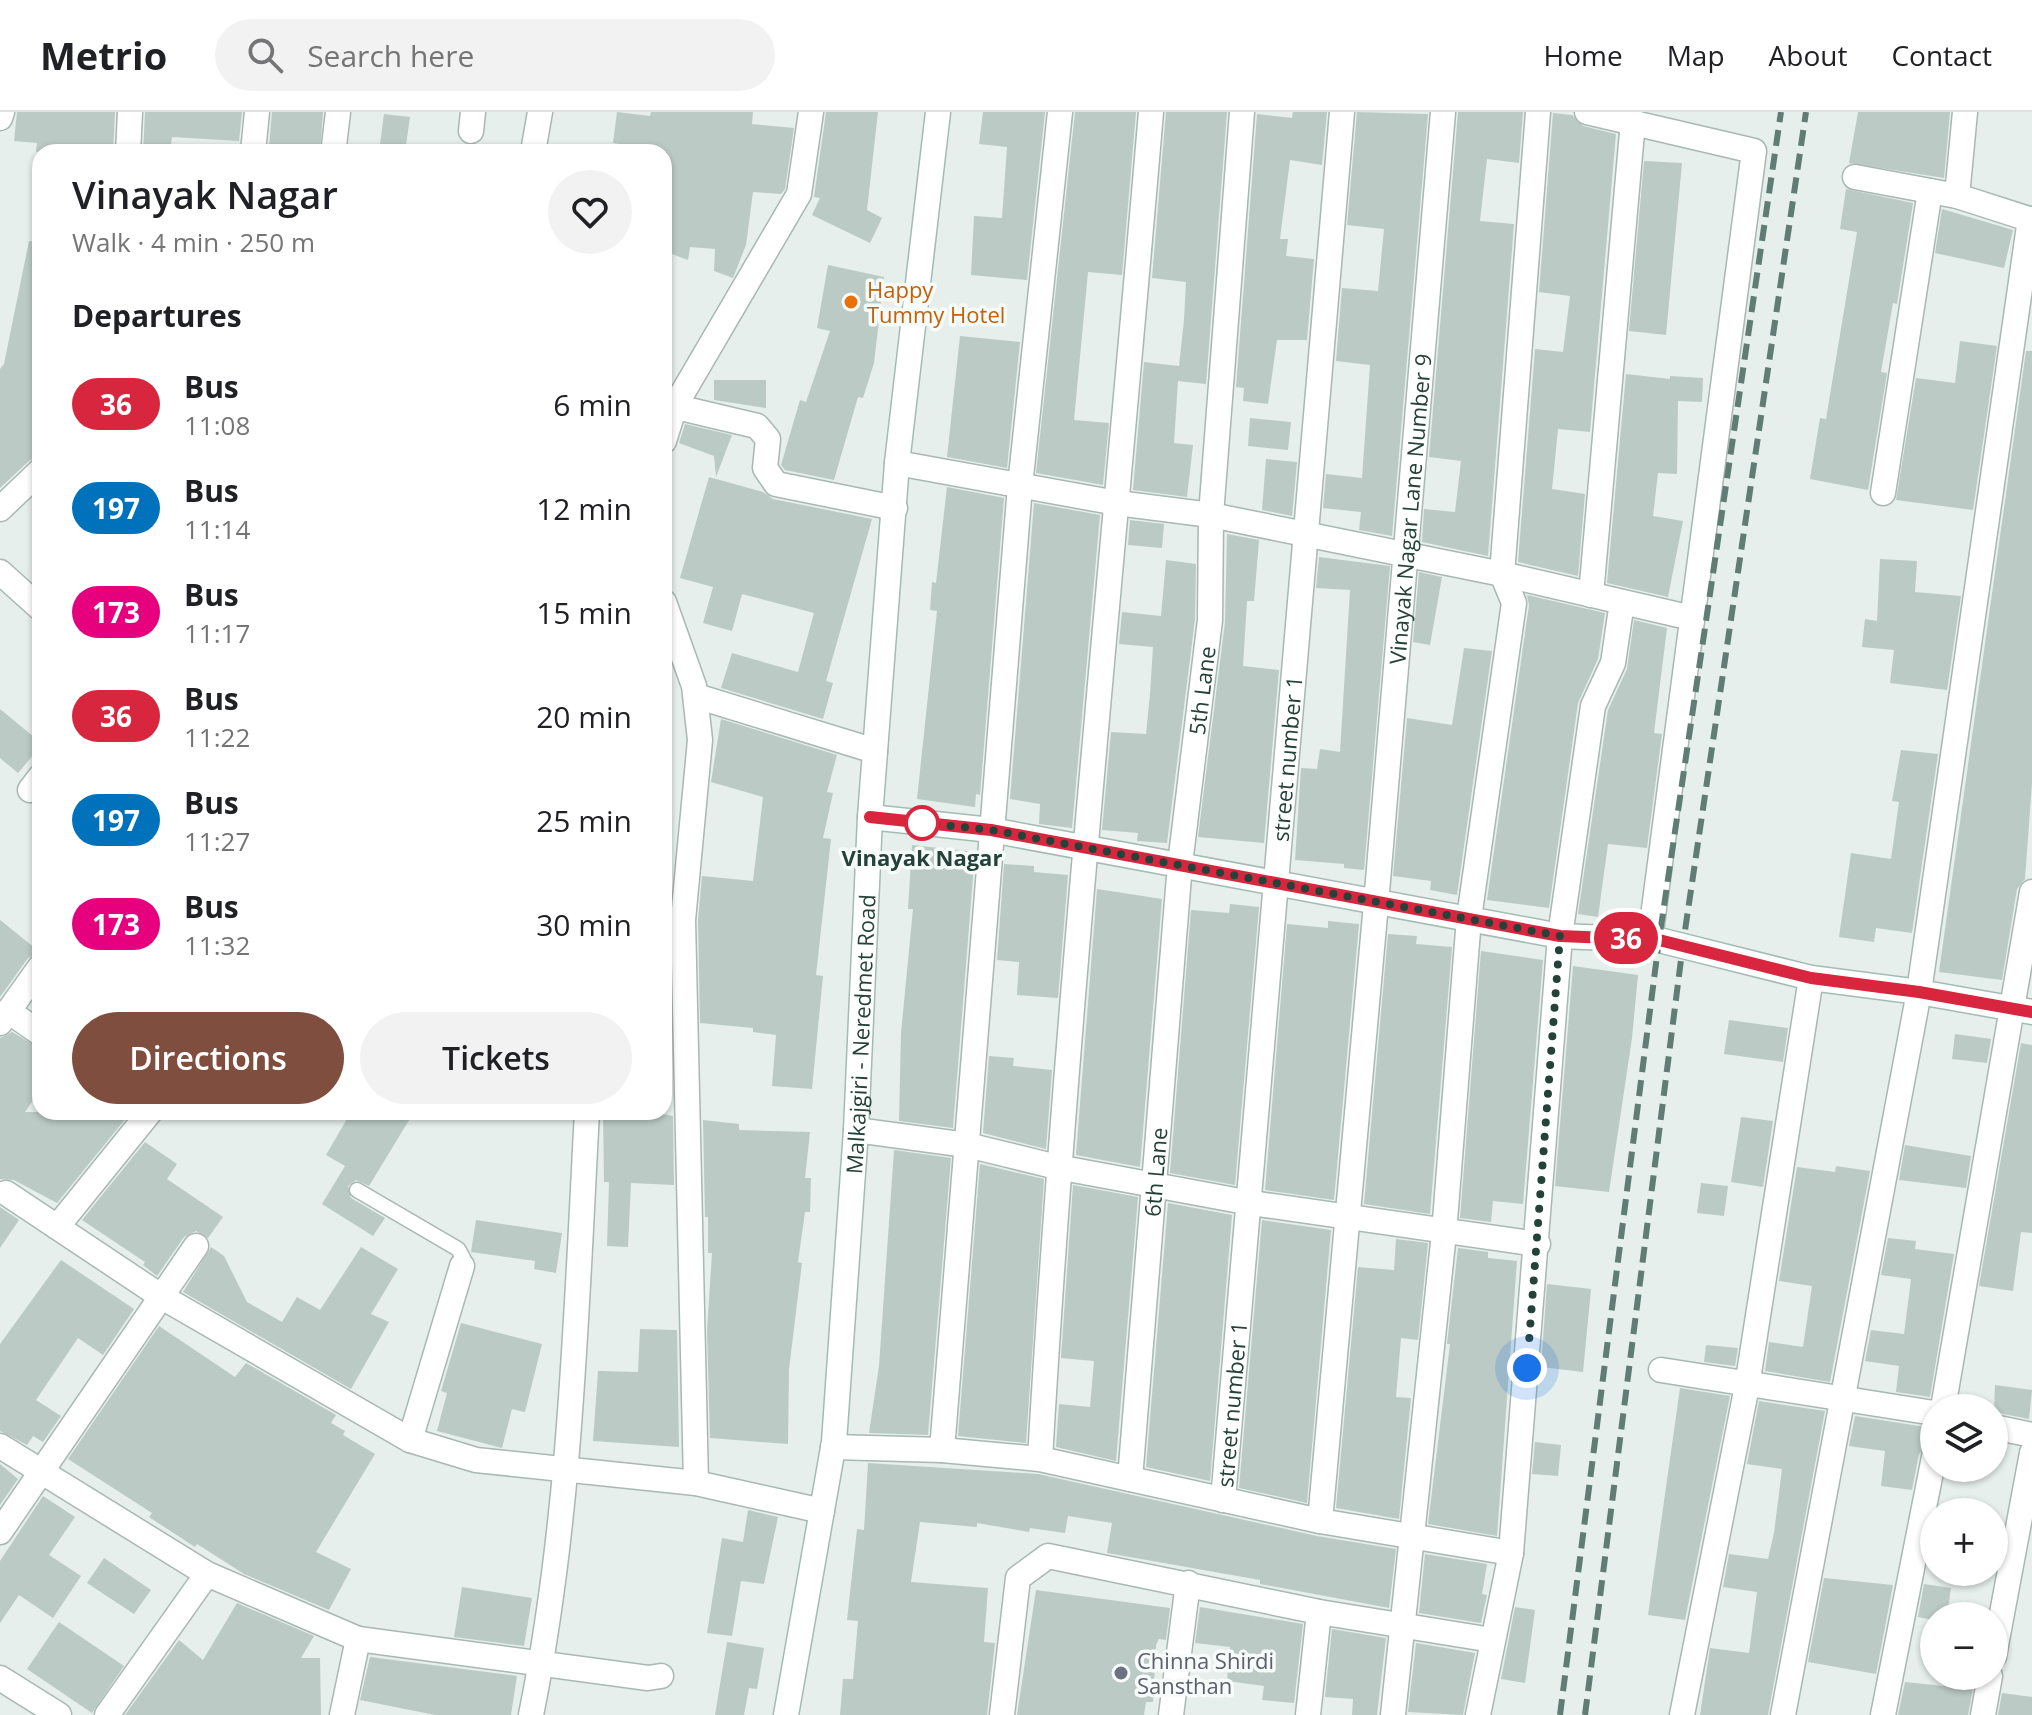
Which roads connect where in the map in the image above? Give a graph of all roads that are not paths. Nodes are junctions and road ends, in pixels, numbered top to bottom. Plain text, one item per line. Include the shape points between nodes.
1 (2, 112) edge
2 (130, 112) edge
3 (257, 112) edge
4 (338, 112) edge
5 (540, 112) edge
6 (811, 112) edge
7 (938, 112) edge
8 (1060, 112) edge
9 (1151, 112) edge
10 (1242, 112) edge
11 (1342, 112) edge
12 (1443, 112) edge
13 (1538, 112) edge
14 (1587, 112) edge
15 (1965, 112) edge
16 (0, 118) edge
17 (1633, 121) junction
18 (128, 144) edge
19 (254, 144) edge
20 (334, 144) edge
21 (534, 144) edge
22 (1855, 177) dead end
23 (1930, 191) junction
24 (1957, 196) junction
25 (2031, 220) edge
26 (672, 400) edge
27 (672, 406) edge
28 (897, 463) junction
29 (32, 479) edge
30 (1020, 486) junction
31 (1883, 493) dead end
32 (1117, 503) junction
33 (895, 508) junction
34 (0, 509) edge
35 (1211, 515) junction
36 (1306, 535) junction
37 (1403, 556) junction
38 (0, 572) edge
39 (1502, 574) junction
40 (1591, 595) junction
41 (32, 601) edge
42 (1622, 602) junction
43 (1692, 618) junction
44 (672, 626) edge
45 (696, 696) junction
46 (875, 751) junction
47 (870, 817) junction
48 (991, 830) junction
49 (1083, 849) junction
50 (1180, 864) junction
51 (1277, 884) junction
52 (2032, 892) edge
53 (1376, 904) junction
54 (1469, 918) junction
55 (674, 921) edge
56 (1560, 936) junction
57 (1650, 939) junction
58 (32, 978) edge
59 (1811, 978) junction
60 (1919, 992) junction
61 (2022, 1011) edge
62 (4, 1017) edge
63 (32, 1029) edge
64 (144, 1120) edge
65 (587, 1120) edge
66 (856, 1130) junction
67 (967, 1145) junction
68 (1057, 1167) junction
69 (1155, 1184) junction
70 (357, 1190) dead end
71 (6, 1193) dead end
72 (1251, 1203) junction
73 (1346, 1217) junction
74 (57, 1227) junction
75 (1444, 1233) junction
76 (1538, 1244) junction
77 (196, 1246) dead end
78 (462, 1266) joint
79 (162, 1297) junction
80 (1661, 1370) dead end
81 (1747, 1386) junction
82 (1946, 1394) edge
83 (1844, 1402) junction
84 (1920, 1411) edge
85 (2008, 1430) edge
86 (2032, 1435) edge
87 (410, 1440) junction
88 (0, 1446) edge
89 (833, 1447) junction
90 (942, 1450) junction
91 (2032, 1453) edge
92 (1040, 1459) junction
93 (567, 1467) junction
94 (42, 1471) junction
95 (1130, 1479) junction
96 (1929, 1482) edge
97 (696, 1483) junction
98 (1223, 1500) junction
99 (822, 1511) junction
100 (1320, 1521) junction
101 (0, 1532) edge
102 (1412, 1539) junction
103 (1511, 1553) junction
104 (207, 1574) junction
105 (1188, 1583) junction
106 (2004, 1602) edge
107 (1319, 1612) junction
108 (1400, 1624) junction
109 (358, 1639) junction
110 (1492, 1640) junction
111 (541, 1666) junction
112 (661, 1676) dead end
113 (0, 1678) edge
114 (1987, 1690) edge
115 (59, 1715) edge
116 (107, 1715) edge
117 (342, 1715) edge
118 (531, 1715) edge
119 (786, 1715) edge
120 (1002, 1715) edge
121 (1171, 1715) edge
122 (1308, 1715) edge
123 (1393, 1715) edge
124 (1478, 1715) edge
125 (1682, 1715) edge
126 (1783, 1715) edge
127 (1883, 1715) edge
128 (1983, 1715) edge

1 - 16 street
2 - 18 street
3 - 19 street
4 - 20 street
5 - 21 street
6 - 26 street via 799,194
7 - 28 street, Malkajgiri - Neredmet Road
8 - 30 street
9 - 32 street
10 - 35 street, 5th Lane
11 - 36 street, street number 1
12 - 37 street, Vinayak Nagar Lane Number 9
13 - 39 street
14 - 17 street
15 - 24 street
17 - 40 street
17 - 43 street via 1754,151
22 - 23 street
23 - 24 street
23 - 31 street
24 - 25 street
25 - 60 street
27 - 33 street via 757,426 768,439 765,468 776,484
28 - 30 street
28 - 33 street, Malkajgiri - Neredmet Road
29 - 34 street
30 - 32 street
30 - 48 street
32 - 35 street
32 - 49 street
33 - 46 street, Malkajgiri - Neredmet Road
35 - 36 street
35 - 50 street, 5th Lane via 1210,620
36 - 37 street
36 - 51 street, street number 1
37 - 39 street
37 - 53 street, Vinayak Nagar Lane Number 9
38 - 41 street
39 - 40 street
39 - 54 street via 1514,603
40 - 42 street
42 - 43 street
42 - 56 street via 1613,663 1593,706
43 - 57 street
44 - 45 street
45 - 46 street
45 - 55 street via 700,740
46 - 47 street, Malkajgiri - Neredmet Road
47 - 48 street
47 - 66 street, Malkajgiri - Neredmet Road
48 - 49 street
48 - 67 street
49 - 50 street
49 - 68 street
50 - 51 street
50 - 69 street, 6th Lane
51 - 53 street
51 - 72 street, street number 1
52 - 61 street
53 - 54 street
53 - 73 street, Vinayak Nagar Lane Number 9
54 - 56 street
54 - 75 street
55 - 97 street
56 - 57 street
56 - 76 street
57 - 59 street
58 - 62 street
59 - 60 street
59 - 81 street
60 - 61 street
60 - 83 street
61 - 82 street
62 - 63 street
64 - 74 street
65 - 93 street
66 - 67 street
66 - 89 street, Malkajgiri - Neredmet Road
67 - 68 street
67 - 90 street
68 - 69 street
68 - 92 street
69 - 72 street
69 - 95 street, 6th Lane
70 - 78 lane via 458,1249
71 - 74 street
72 - 73 street
72 - 98 street, street number 1
73 - 75 street
73 - 100 street, Vinayak Nagar Lane Number 9
74 - 79 street
75 - 76 street
75 - 102 street
76 - 103 street
77 - 79 street
78 - 87 street
79 - 87 street
79 - 94 street
80 - 81 street
81 - 83 street
81 - 125 street
83 - 84 street
83 - 126 street
85 - 86 street
87 - 93 street via 476,1460
88 - 94 street
89 - 90 street
89 - 99 street, Malkajgiri - Neredmet Road
90 - 92 street
91 - 106 street
92 - 95 street
93 - 97 street
93 - 111 street
94 - 101 street
94 - 104 street
95 - 98 street
96 - 127 street
97 - 99 street
98 - 100 street
99 - 119 street, Malkajgiri - Neredmet Road
100 - 102 street
102 - 103 street
102 - 108 street
103 - 110 street
104 - 109 street
104 - 116 street
105 - 107 street
105 - 120 street via 1048,1556 1031,1565 1018,1578
105 - 121 street
107 - 108 street
107 - 122 street
108 - 110 street
108 - 123 street
109 - 111 street
109 - 117 street
110 - 124 street
111 - 112 street
111 - 118 street
113 - 115 street
114 - 128 street

